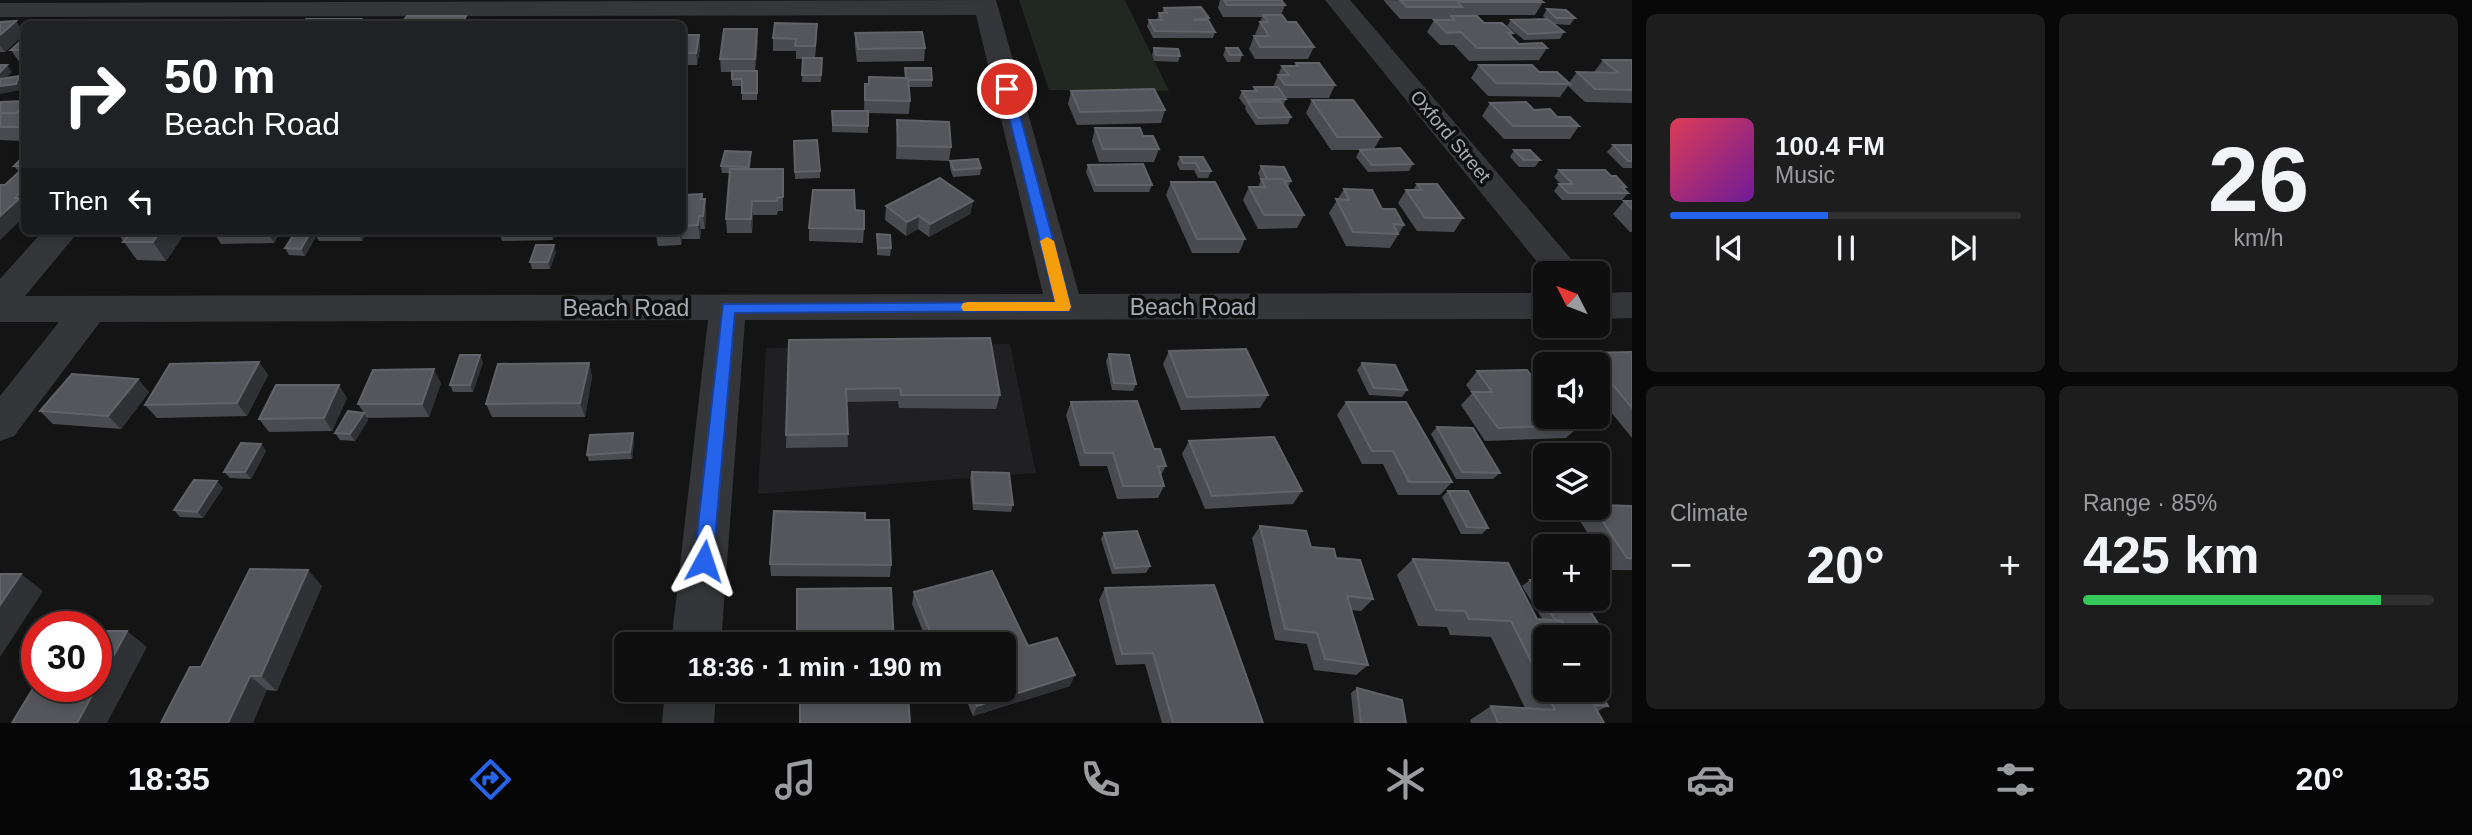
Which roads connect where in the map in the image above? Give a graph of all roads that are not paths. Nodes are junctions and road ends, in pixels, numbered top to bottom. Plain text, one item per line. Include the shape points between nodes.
1 (1337, 0) edge
2 (985, 4) edge
3 (0, 10) edge
4 (254, 11) edge
5 (59, 235) edge
6 (1555, 261) edge
7 (0, 302) edge
8 (1533, 306) edge
9 (1064, 307) junction
10 (728, 308) junction
11 (0, 309) edge
12 (89, 310) junction
13 (0, 425) edge
14 (697, 632) edge
15 (690, 702) edge
16 (688, 723) edge

1 - 6 street, Oxford Street
2 - 4 street
2 - 9 street
3 - 4 street
5 - 7 street
8 - 9 street, Beach Road
9 - 10 street, Beach Road
10 - 12 street, Beach Road
10 - 14 street
11 - 12 street, Beach Road
12 - 13 street
15 - 16 street

